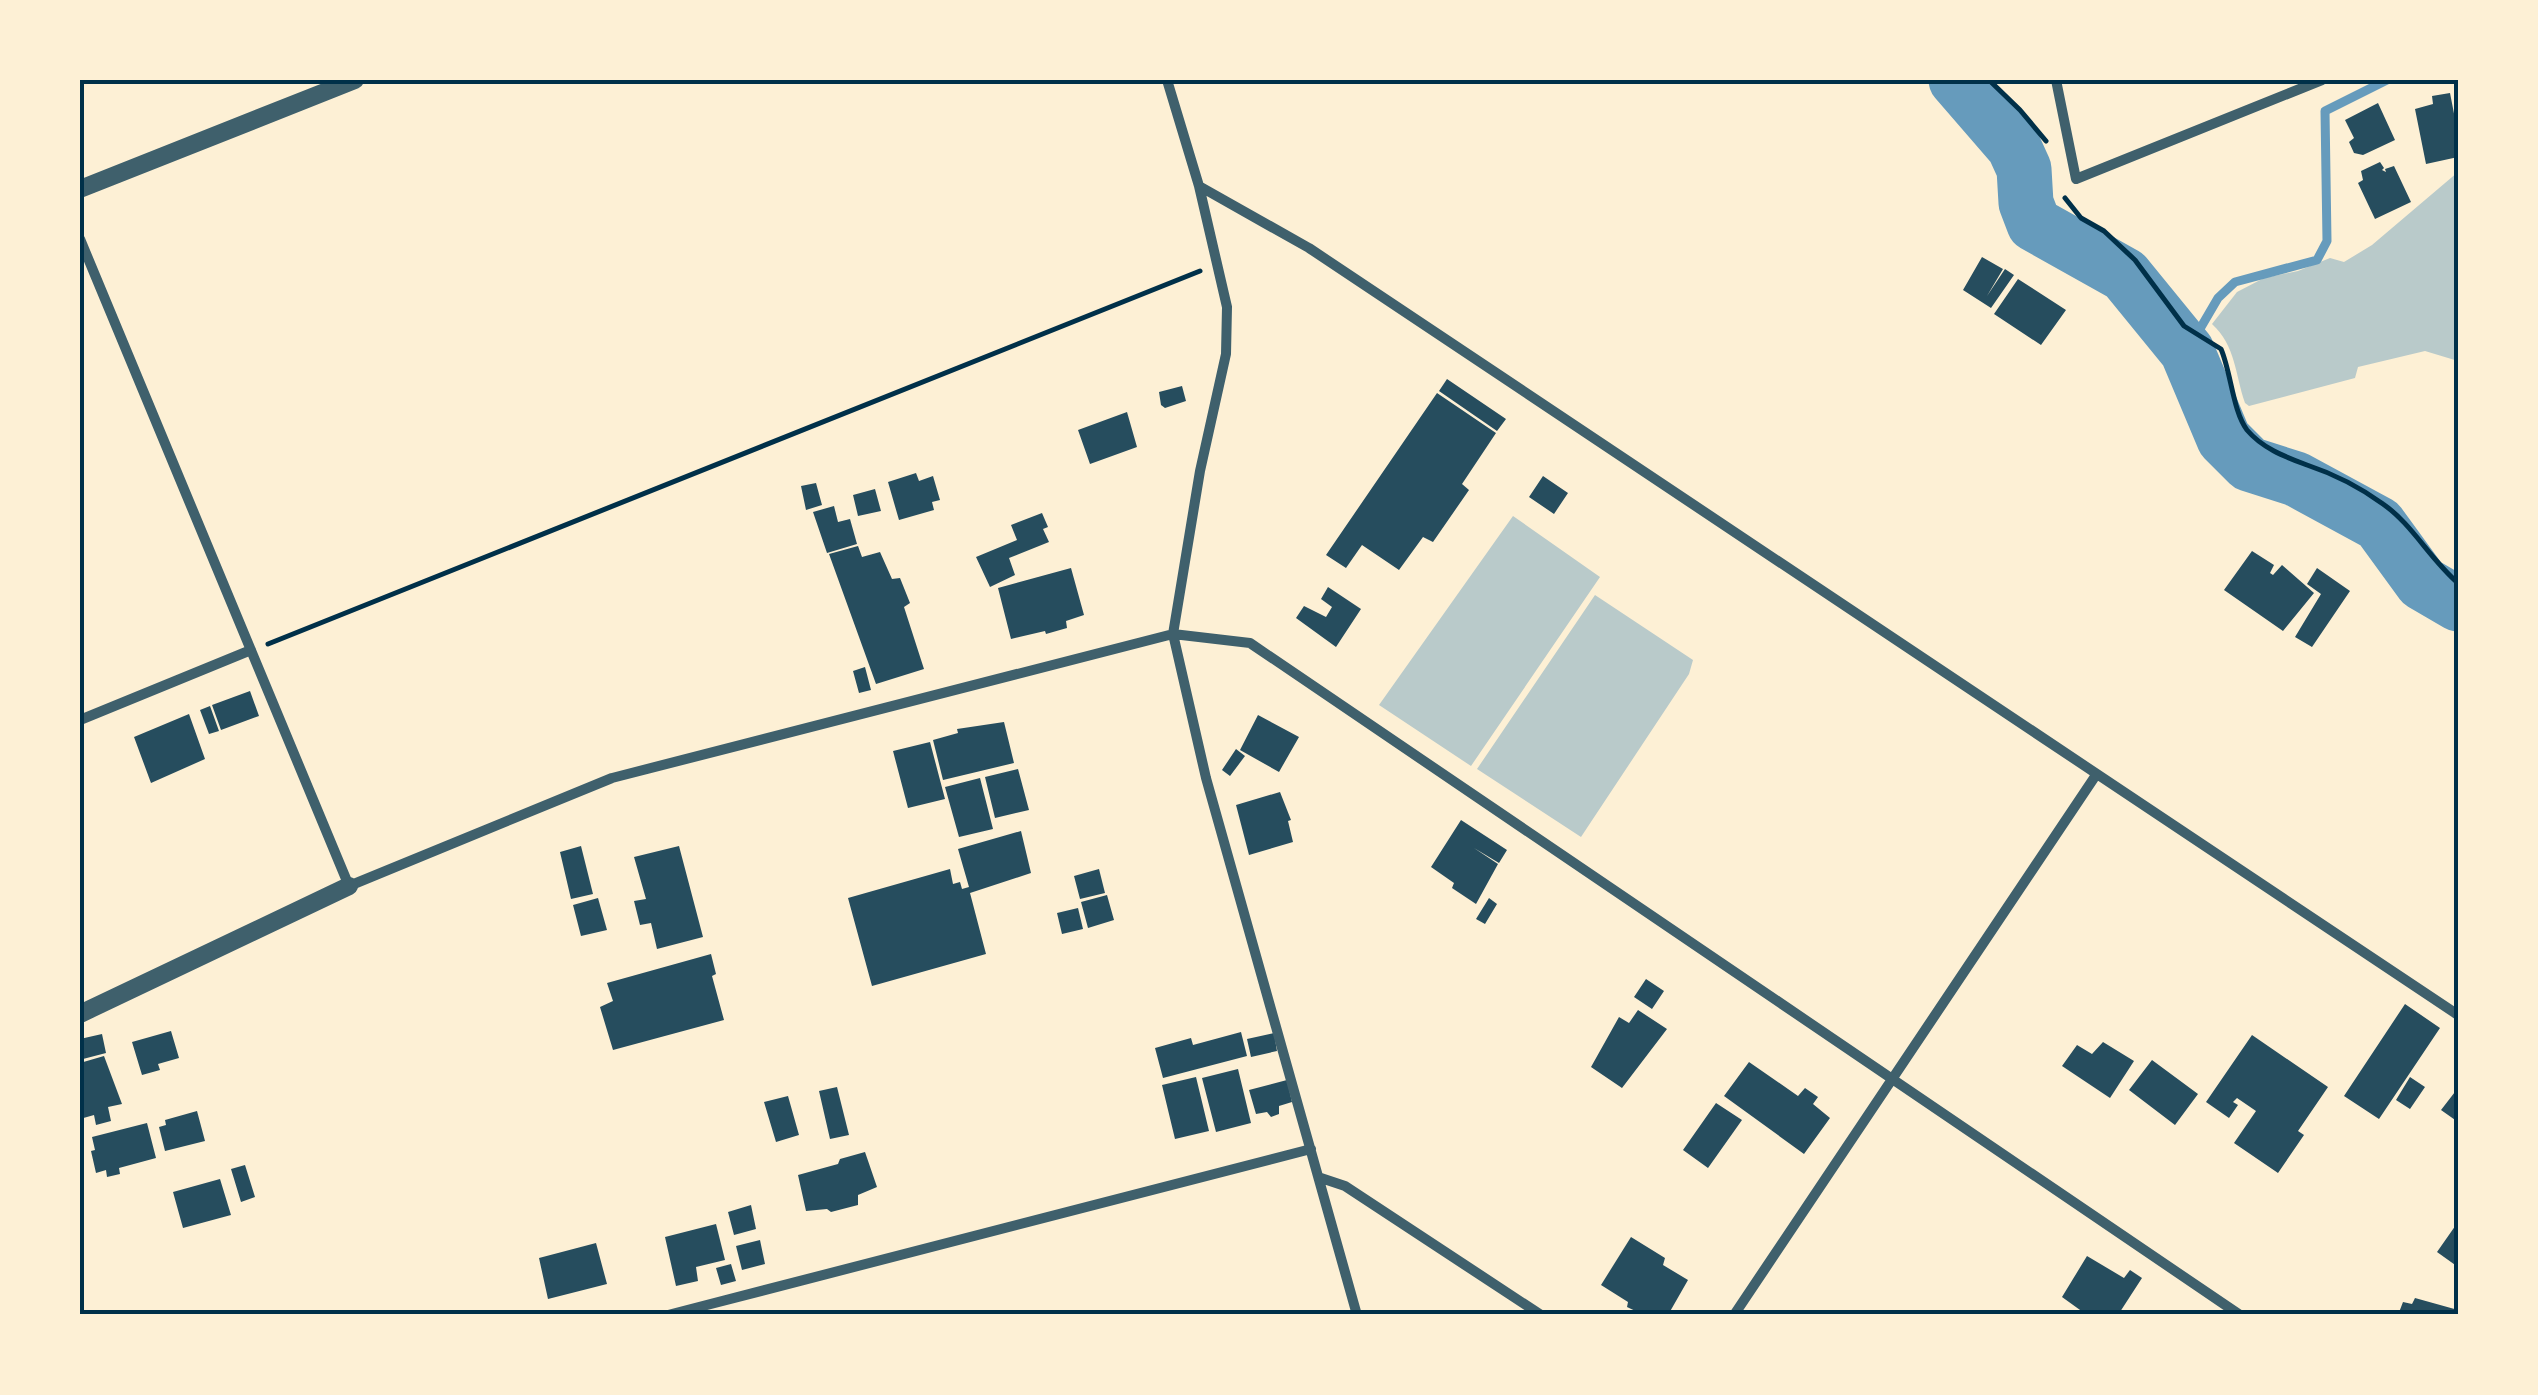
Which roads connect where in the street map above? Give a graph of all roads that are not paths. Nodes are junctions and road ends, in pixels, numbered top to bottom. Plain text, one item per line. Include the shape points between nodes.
1 (356, 80) edge
2 (1167, 80) edge
3 (2056, 80) edge
4 (2322, 80) edge
5 (1199, 186) junction
6 (80, 189) edge
7 (80, 239) edge
8 (1173, 634) junction
9 (251, 650) junction
10 (80, 720) edge
11 (2096, 776) junction
12 (349, 886) junction
13 (80, 1014) edge
14 (2458, 1015) edge
15 (1891, 1078) junction
16 (1312, 1149) junction
17 (1321, 1178) junction
18 (668, 1315) edge
19 (1357, 1315) edge
20 (1541, 1315) edge
21 (1734, 1315) edge
22 (2240, 1315) edge

1 - 6 street
2 - 5 street
3 - 4 street via 2076,179
5 - 8 street via 1227,306 1226,354
5 - 11 street via 1309,248
7 - 9 street
8 - 12 street via 612,778
8 - 15 street via 1250,642
8 - 16 street via 1206,778
9 - 10 street
9 - 12 street
11 - 14 street
11 - 15 street
12 - 13 street
15 - 21 street
15 - 22 street
16 - 17 street
16 - 18 street
17 - 19 street
17 - 20 street via 1346,1186

